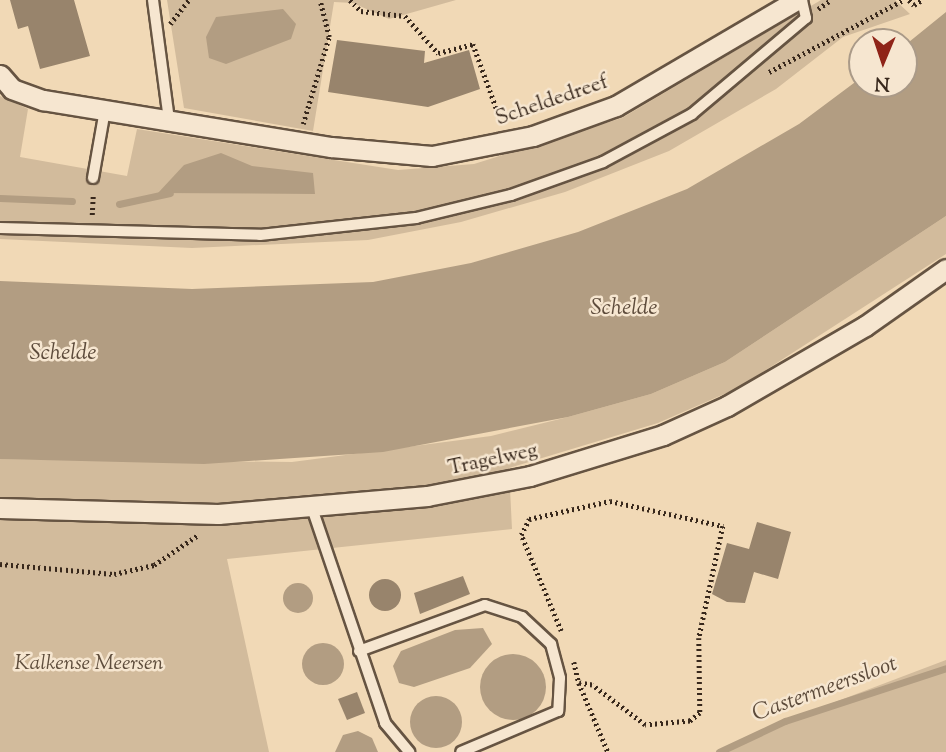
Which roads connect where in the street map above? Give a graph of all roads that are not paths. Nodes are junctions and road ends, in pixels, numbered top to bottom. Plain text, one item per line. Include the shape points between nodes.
1 (153, 0) edge
2 (799, 0) edge
3 (0, 75) edge
4 (105, 110) junction
5 (169, 120) junction
6 (93, 178) road end
7 (0, 228) edge
8 (946, 269) edge
9 (0, 508) edge
10 (312, 508) junction
11 (359, 652) junction
12 (409, 752) edge
13 (461, 752) edge

1 - 5 lane
2 - 5 street, Scheldedreef via 616,106 533,136 432,156 298,142
2 - 7 lane via 806,18 692,114 640,145 558,180 416,218 335,229 260,235
3 - 4 street, Scheldedreef via 12,89 44,100
4 - 5 street, Scheldedreef
4 - 6 lane
8 - 10 street, Tragelweg via 865,326 727,406 663,435 467,491
9 - 10 street, Tragelweg via 218,514
10 - 11 lane
11 - 12 lane via 385,723
11 - 13 lane via 485,605 522,617 551,644 560,678 558,711

